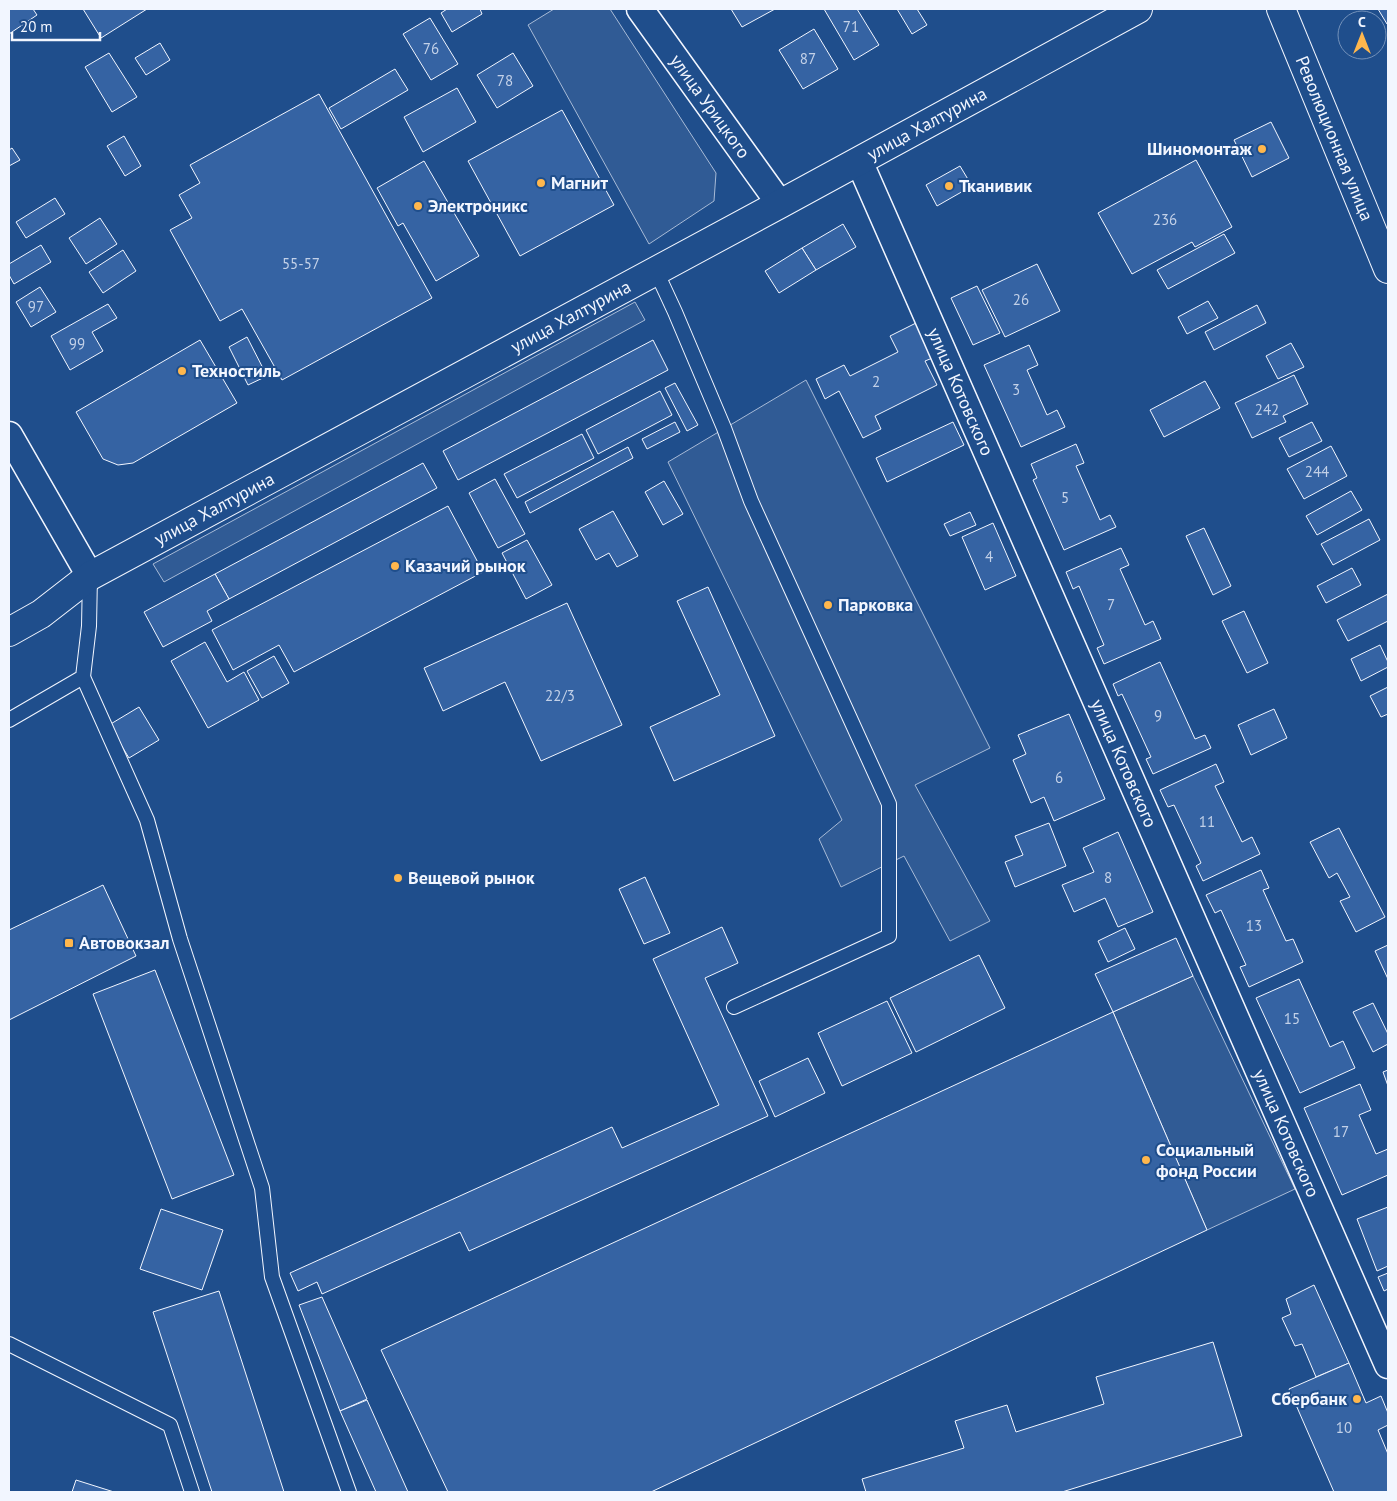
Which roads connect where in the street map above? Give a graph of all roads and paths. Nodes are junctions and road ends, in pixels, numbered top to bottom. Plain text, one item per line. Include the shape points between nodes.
1 (640, 9) edge
2 (1138, 9) edge
3 (1281, 9) edge
4 (859, 161) junction
5 (780, 204) junction
6 (1388, 269) edge
7 (656, 271) junction
8 (9, 435) edge
9 (90, 576) junction
10 (9, 632) edge
11 (82, 677) junction
12 (9, 720) edge
13 (734, 1007) dead end
14 (9, 1344) edge
15 (1388, 1365) edge
16 (192, 1492) edge
17 (349, 1492) edge

1 - 5 street, улица Урицкого
2 - 4 street, улица Халтурина
3 - 6 street, Революционная улица
4 - 5 street, улица Халтурина
4 - 15 street, улица Котовского
5 - 7 street, улица Халтурина
7 - 9 street, улица Халтурина
7 - 13 lane via 722,424 751,501 888,804 888,936
8 - 9 street
9 - 10 street, улица Халтурина via 41,614
9 - 11 lane via 90,626
11 - 12 lane
11 - 17 lane via 147,820 180,939 262,1188 272,1276
14 - 16 lane via 170,1425

